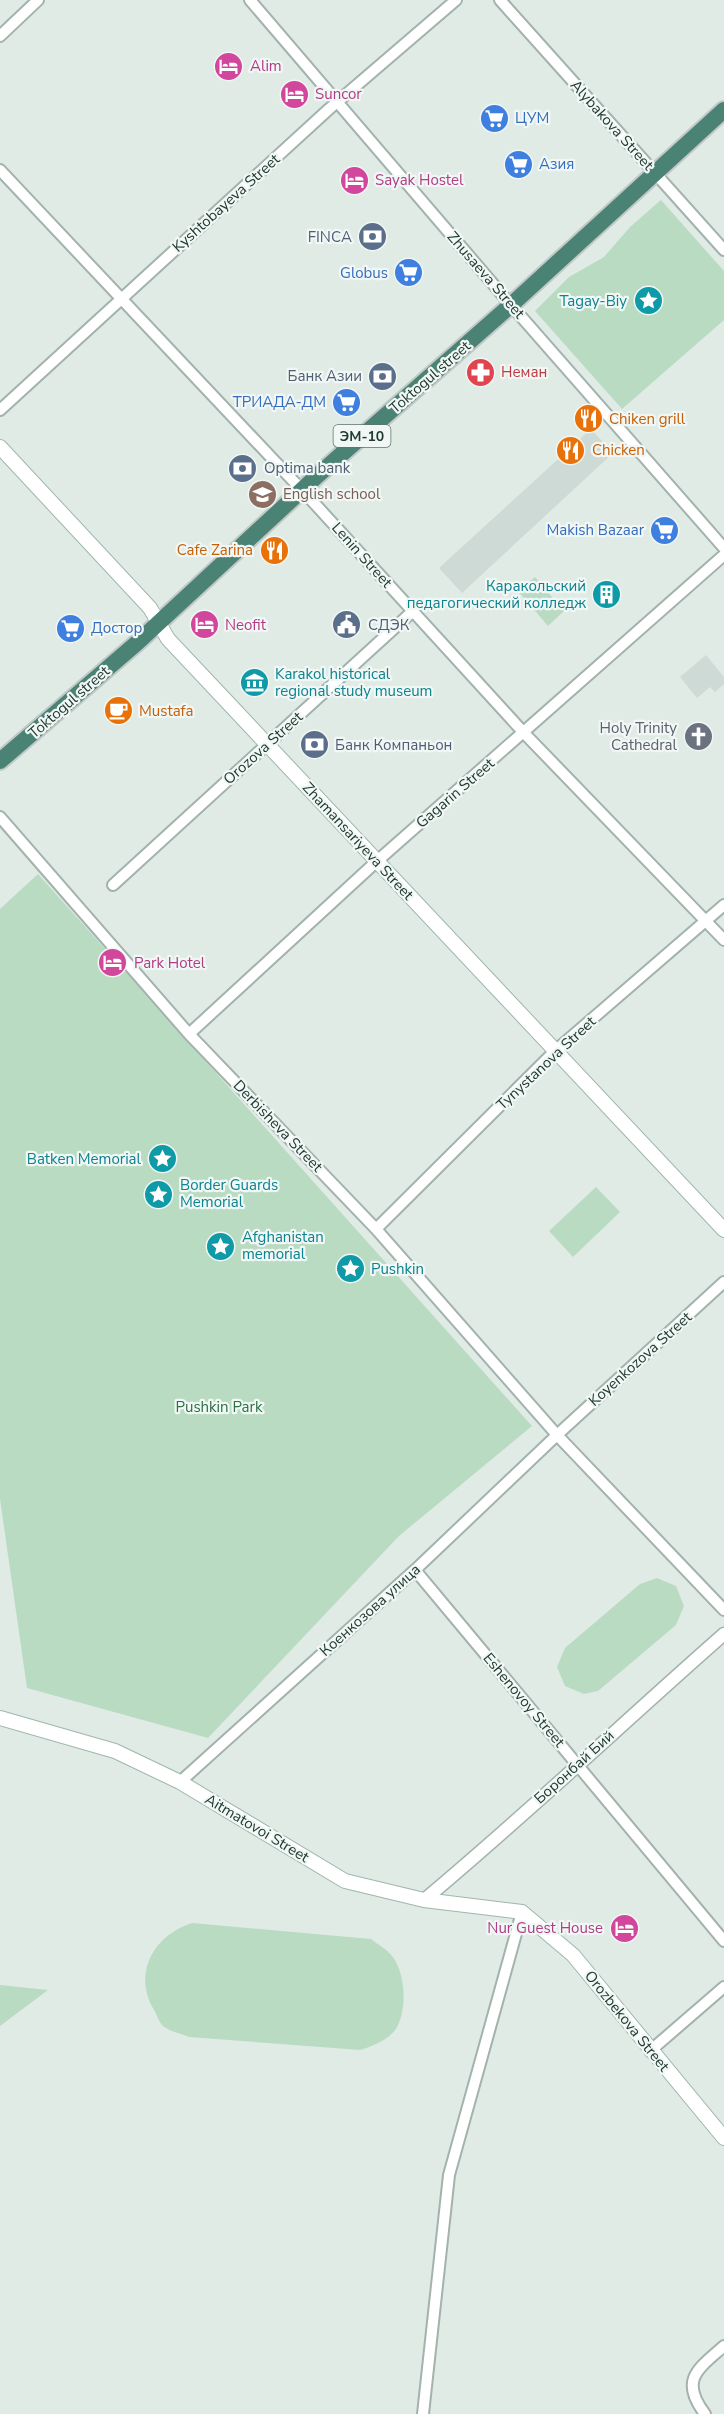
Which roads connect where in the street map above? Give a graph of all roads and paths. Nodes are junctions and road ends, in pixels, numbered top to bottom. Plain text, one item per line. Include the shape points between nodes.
1 (38, 0) edge
2 (250, 0) edge
3 (456, 0) edge
4 (500, 0) edge
5 (0, 36) edge
6 (338, 101) junction
7 (724, 110) edge
8 (0, 170) edge
9 (656, 173) junction
10 (724, 250) edge
11 (121, 297) junction
12 (511, 305) junction
13 (0, 410) edge
14 (0, 447) edge
15 (302, 490) junction
16 (724, 548) edge
17 (724, 555) edge
18 (412, 611) junction
19 (158, 622) junction
20 (524, 733) junction
21 (268, 744) junction
22 (0, 761) edge
23 (0, 817) edge
24 (376, 862) junction
25 (113, 885) dead end
26 (724, 905) edge
27 (707, 920) junction
28 (724, 940) edge
29 (189, 1034) junction
30 (555, 1051) junction
31 (376, 1229) junction
32 (724, 1230) edge
33 (724, 1282) edge
34 (557, 1435) junction
35 (415, 1570) junction
36 (724, 1610) edge
37 (724, 1634) edge
38 (0, 1718) edge
39 (577, 1764) junction
40 (180, 1782) junction
41 (424, 1900) junction
42 (522, 1912) junction
43 (724, 1941) edge
44 (724, 1987) edge
45 (650, 2050) junction
46 (724, 2138) edge
47 (724, 2346) edge
48 (423, 2414) edge
49 (705, 2414) edge

1 - 5 street
2 - 6 street, Zhusaeva Street
3 - 6 street, Kyshtobayeva Street
4 - 9 street, Alybakova Street
6 - 11 street, Kyshtobayeva Street
6 - 12 street, Zhusaeva Street
7 - 9 highway, Toktogul street / ЭМ-10
8 - 11 street, Lenin Street
9 - 10 street, Alybakova Street
9 - 12 highway, Toktogul street / ЭМ-10
11 - 13 street, Kyshtobayeva Street
11 - 15 street, Lenin Street
12 - 15 highway, Toktogul street / ЭМ-10
12 - 16 street, Zhusaeva Street
14 - 19 main road, Zhamansariyeva Street via 150,608
15 - 18 street, Lenin Street
15 - 19 highway, Toktogul street / ЭМ-10
17 - 20 street, Gagarin Street
18 - 20 street, Lenin Street
18 - 21 street, Orozova Street
19 - 21 main road, Zhamansariyeva Street via 168,639
19 - 22 highway, Toktogul street / ЭМ-10
20 - 24 street, Gagarin Street
20 - 27 street, Lenin Street
21 - 24 main road, Zhamansariyeva Street
21 - 25 street, Orozova Street
23 - 29 street, Derbisheva Street
24 - 29 street, Gagarin Street
24 - 30 main road, Zhamansariyeva Street
26 - 27 street, Tynystanova Street
27 - 28 street, Lenin Street
27 - 30 street, Tynystanova Street
29 - 31 street, Derbisheva Street
30 - 31 street, Tynystanova Street
30 - 32 main road, Zhamansariyeva Street
31 - 34 street, Derbisheva Street
33 - 34 street, Koyenkozova Street
34 - 35 street, Коенкозова улица
34 - 36 street, Derbisheva Street
35 - 39 street, Eshenovoy Street
35 - 40 street, Коенкозова улица
37 - 39 street, Боронбай Бий
38 - 40 main road, Aitmatovoi Street via 114,1751
39 - 41 street, Боронбай Бий
39 - 43 street, Eshenovoy Street
40 - 41 main road, Aitmatovoi Street via 345,1881
41 - 42 main road, Aitmatovoi Street
42 - 45 main road, Orozbekova Street via 573,1956
42 - 48 street via 449,2175
44 - 45 street
45 - 46 main road, Orozbekova Street
47 - 49 street via 698,2369 691,2388 695,2402

